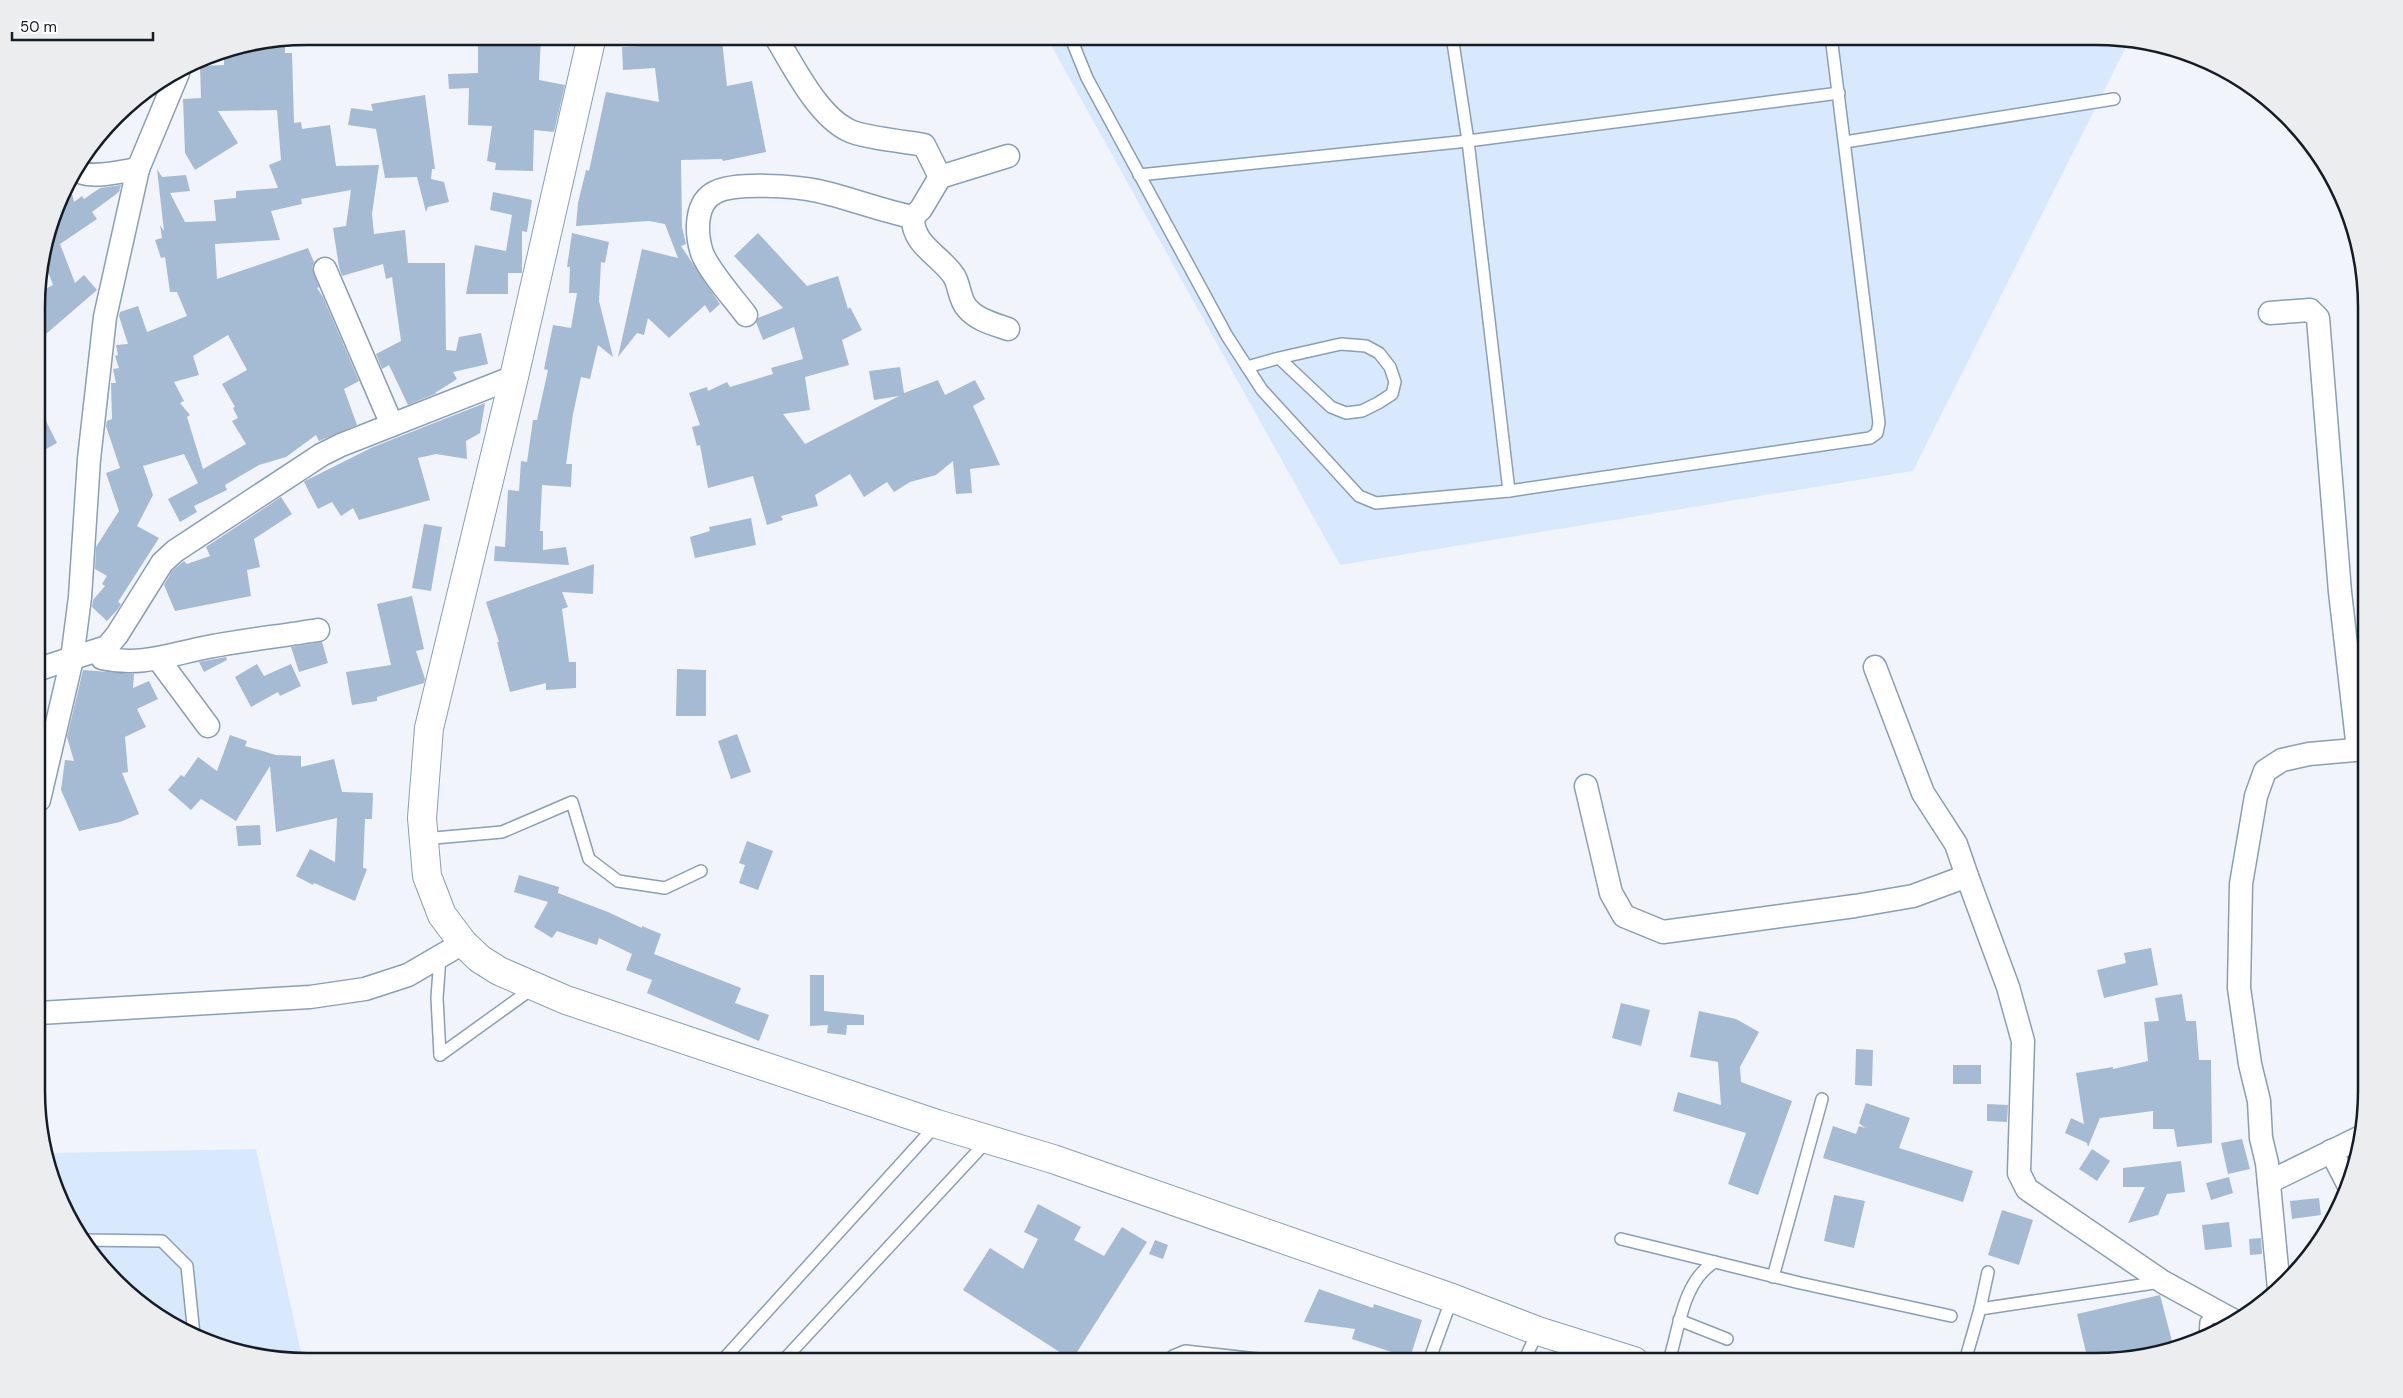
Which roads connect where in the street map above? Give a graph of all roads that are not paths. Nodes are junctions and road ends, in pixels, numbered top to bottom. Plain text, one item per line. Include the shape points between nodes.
1 (590, 45) edge
2 (781, 45) edge
3 (1074, 45) edge
4 (1453, 45) edge
5 (1832, 45) edge
6 (175, 81) edge
7 (1839, 93) junction
8 (2114, 99) dead end
9 (1468, 141) junction
10 (1845, 142) junction
11 (1008, 156) dead end
12 (138, 169) junction
13 (81, 174) edge
14 (1140, 175) junction
15 (940, 177) junction
16 (913, 218) junction
17 (325, 269) dead end
18 (2270, 313) dead end
19 (746, 315) dead end
20 (1008, 329) dead end
21 (1279, 358) junction
22 (1247, 367) junction
23 (514, 377) junction
24 (392, 425) junction
25 (1509, 491) junction
26 (318, 630) dead end
27 (98, 652) junction
28 (72, 658) junction
29 (158, 660) junction
30 (45, 667) edge
31 (1875, 668) dead end
32 (2358, 719) edge
33 (208, 726) dead end
34 (2358, 749) edge
35 (45, 771) edge
36 (1586, 786) dead end
37 (423, 839) junction
38 (701, 871) dead end
39 (1967, 876) junction
40 (451, 950) junction
41 (535, 987) junction
42 (45, 1013) edge
43 (1822, 1099) dead end
44 (937, 1124) junction
45 (988, 1140) junction
46 (2353, 1141) edge
47 (2331, 1151) junction
48 (2344, 1176) edge
49 (2269, 1182) junction
50 (1621, 1239) dead end
51 (91, 1240) edge
52 (1715, 1262) junction
53 (1988, 1272) dead end
54 (1773, 1277) junction
55 (2278, 1279) edge
56 (2163, 1282) junction
57 (1452, 1298) junction
58 (1980, 1309) junction
59 (2216, 1312) junction
60 (1950, 1316) dead end
61 (2227, 1318) edge
62 (1679, 1320) junction
63 (193, 1327) edge
64 (2206, 1329) edge
65 (1538, 1332) junction
66 (1727, 1339) dead end
67 (729, 1353) edge
68 (790, 1353) edge
69 (1180, 1353) edge
70 (1201, 1353) edge
71 (1431, 1353) edge
72 (1528, 1353) edge
73 (1608, 1353) edge
74 (1671, 1353) edge
75 (1967, 1353) edge

1 - 23 main road
2 - 15 street via 813,96 831,117 848,131 924,145
3 - 14 lane via 1087,78
4 - 9 lane
5 - 7 lane
6 - 12 street
7 - 9 lane
7 - 10 lane
8 - 10 lane
9 - 14 lane
9 - 25 lane
10 - 25 lane via 1879,423 1877,433 1870,438
11 - 15 street
12 - 13 street
12 - 28 street via 106,317 89,459 80,597
14 - 22 lane
15 - 16 street
16 - 19 street via 817,191 748,186 716,192 703,202 698,222 702,253
16 - 20 street via 912,228 919,240 954,275 966,308 980,319
17 - 24 street
18 - 32 street via 2310,310 2318,318 2340,582
21 - 21 lane via 1331,407 1346,413 1362,411 1392,394 1395,382 1390,367 1379,353 1366,346 1342,344
21 - 22 lane
22 - 25 lane via 1262,390 1359,496 1376,503
23 - 24 street
23 - 37 main road via 429,728
24 - 27 street via 351,440 321,456 175,551 162,563 114,641
26 - 29 street via 207,647
27 - 28 street
27 - 29 street via 102,658 112,660
28 - 30 street
28 - 35 street
29 - 33 street
31 - 39 street via 1923,793 1956,844
34 - 49 street via 2282,760 2265,771 2256,796 2241,884 2239,988
36 - 39 street via 1616,905 1624,916 1664,932 1913,896
37 - 38 lane via 502,832 572,802 589,859 618,881 665,888
37 - 40 main road via 427,876 442,914
39 - 56 street via 2008,987 2023,1041 2018,1173 2028,1189
40 - 41 main road via 480,959
40 - 41 lane via 437,998 440,1055
40 - 42 street via 391,982 365,989 310,997
41 - 44 main road
43 - 54 lane
44 - 45 main road
44 - 67 lane
45 - 57 main road via 1053,1159
45 - 68 lane
46 - 47 street
47 - 48 street
47 - 49 street
49 - 55 street
50 - 52 lane
51 - 63 lane via 162,1241 187,1266
52 - 54 lane
52 - 62 lane via 1699,1275
53 - 58 lane
54 - 60 lane
56 - 58 lane
56 - 59 street
57 - 65 main road
57 - 71 lane
58 - 75 lane
59 - 61 street
59 - 64 lane via 2206,1322
62 - 66 lane
62 - 74 lane
65 - 72 lane
65 - 73 main road
69 - 70 lane

